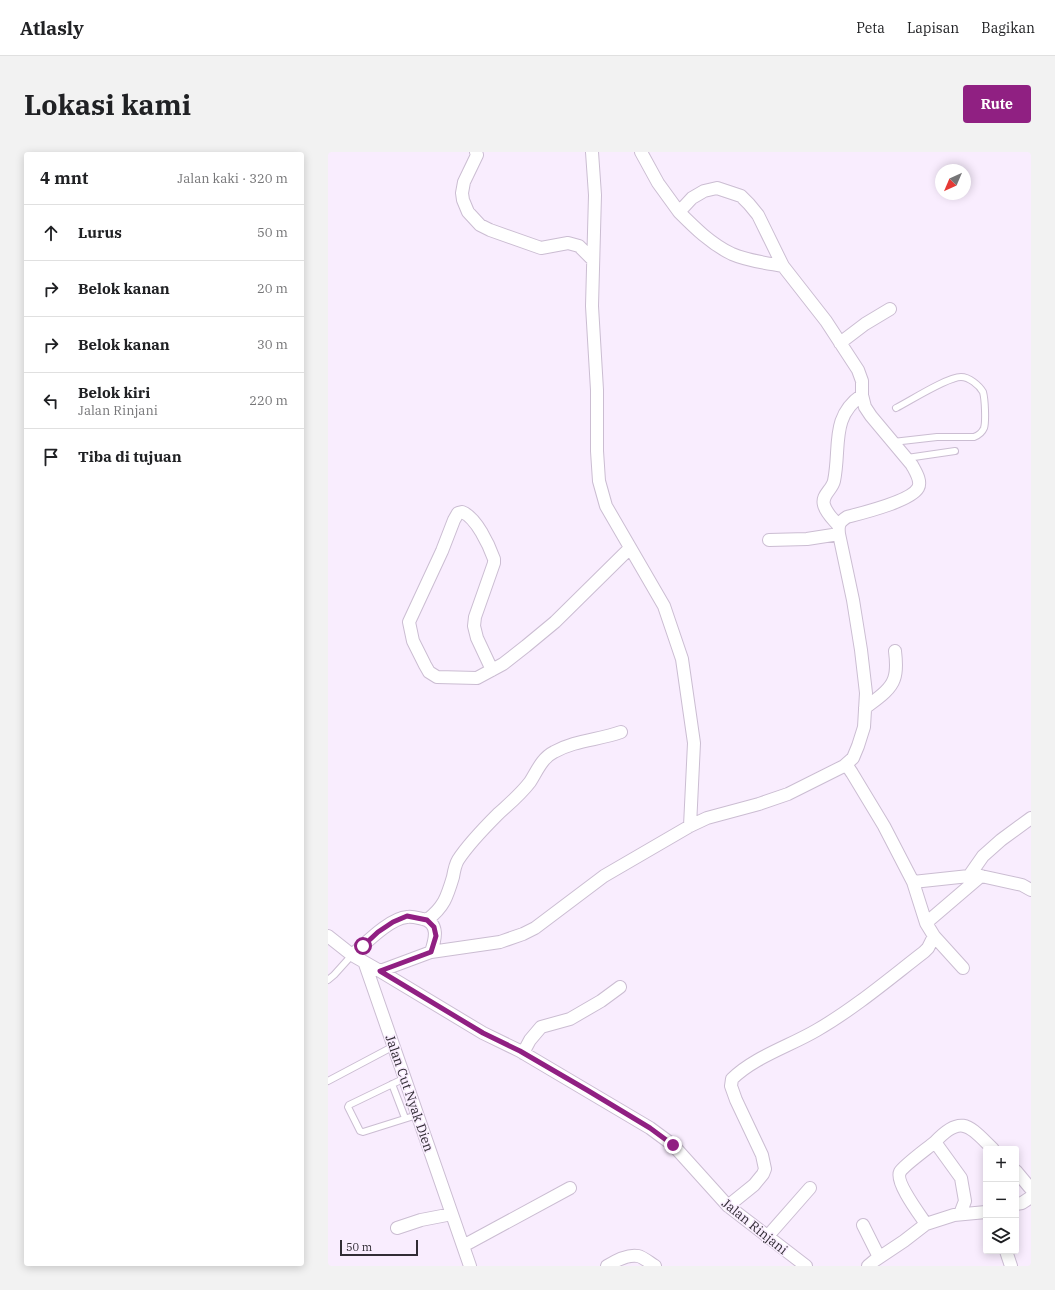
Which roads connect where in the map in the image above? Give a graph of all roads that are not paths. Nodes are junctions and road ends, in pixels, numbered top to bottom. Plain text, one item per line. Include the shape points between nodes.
1 (476, 152) edge
2 (592, 152) edge
3 (641, 152) edge
4 (679, 212) junction
5 (593, 260) junction
6 (783, 266) junction
7 (890, 308) dead end
8 (840, 343) junction
9 (862, 394) junction
10 (896, 408) dead end
11 (893, 442) junction
12 (955, 451) dead end
13 (907, 458) junction
14 (839, 530) junction
15 (769, 540) dead end
16 (630, 548) junction
17 (896, 651) dead end
18 (492, 670) junction
19 (865, 708) junction
20 (621, 732) dead end
21 (844, 766) junction
22 (1031, 818) edge
23 (690, 826) junction
24 (975, 876) junction
25 (913, 882) junction
26 (1031, 890) edge
27 (427, 920) junction
28 (926, 924) junction
29 (328, 936) edge
30 (934, 936) junction
31 (431, 952) junction
32 (352, 955) junction
33 (365, 964) junction
34 (963, 968) dead end
35 (380, 971) junction
36 (328, 980) edge
37 (620, 987) dead end
38 (394, 1046) junction
39 (523, 1053) junction
40 (405, 1078) junction
41 (328, 1081) edge
42 (392, 1084) junction
43 (411, 1116) junction
44 (935, 1142) junction
45 (990, 1146) edge
46 (1019, 1175) edge
47 (570, 1188) dead end
48 (810, 1188) dead end
49 (1031, 1189) edge
50 (1031, 1197) edge
51 (1019, 1204) edge
52 (728, 1206) junction
53 (983, 1212) edge
54 (452, 1214) junction
55 (960, 1214) junction
56 (926, 1224) junction
57 (863, 1225) dead end
58 (397, 1228) dead end
59 (767, 1237) junction
60 (463, 1246) junction
61 (1007, 1254) edge
62 (878, 1257) junction
63 (470, 1266) edge
64 (607, 1266) edge
65 (655, 1266) edge
66 (806, 1266) edge
67 (868, 1266) edge
68 (1011, 1266) edge

1 - 5 street via 462,193 468,212 480,225 541,248 568,243 579,246
2 - 5 street via 595,195
3 - 4 street via 658,183
4 - 6 street via 719,247 752,260
4 - 6 street via 692,198 704,191 717,188 741,196 758,214
5 - 16 street via 592,306 599,481 606,506
6 - 8 street
7 - 8 street
8 - 9 street via 858,370 862,381
9 - 11 street via 871,416
9 - 14 street via 854,400 840,422 833,483 823,499 826,511
10 - 11 lane via 939,385 961,377 969,379 983,392 984,429 974,437
11 - 13 street
12 - 13 lane
13 - 14 street via 916,472 920,484 918,489 890,505 841,520
14 - 15 street via 807,539
14 - 19 street via 861,650 866,693
16 - 18 street via 555,622
16 - 23 street via 664,606 682,659 694,743
17 - 19 street via 894,679 889,688
18 - 18 street via 477,678 437,677 428,672 413,641 409,622 454,520 458,513 462,512 476,524 494,559 474,626
19 - 21 street via 864,727 858,746 853,758
20 - 27 street via 554,752 544,760 520,795 474,838 462,853 443,904
21 - 23 street via 788,794 707,818
21 - 25 street via 852,773 884,826
22 - 24 street via 983,856
23 - 31 street via 604,876 524,934 500,942
24 - 25 street
24 - 26 street via 1022,885
24 - 28 street
25 - 28 street
27 - 31 street via 434,927 436,936
27 - 32 street via 407,916 393,922
28 - 30 street
29 - 32 street
30 - 34 street
30 - 52 street via 924,952 859,1002 817,1030 772,1053 732,1078 731,1086 736,1100 762,1155 765,1169 754,1185
31 - 35 street
32 - 33 street
32 - 36 lane
33 - 35 street, Jalan Rinjani
33 - 38 street, Jalan Cut Nyak Dien
35 - 39 street, Jalan Rinjani via 483,1033
37 - 39 street via 570,1019 541,1027
38 - 40 street, Jalan Cut Nyak Dien
38 - 41 lane
39 - 52 street, Jalan Rinjani via 663,1137
40 - 42 lane
40 - 43 street, Jalan Cut Nyak Dien
42 - 43 lane
42 - 43 lane via 348,1107 360,1131
43 - 54 street, Jalan Cut Nyak Dien
44 - 45 street via 948,1131 966,1125
44 - 55 street via 961,1178 965,1202
44 - 56 street via 899,1174 907,1197
46 - 49 street
47 - 60 street
48 - 59 street
50 - 51 street
52 - 59 street, Jalan Rinjani
53 - 55 street
54 - 58 street
54 - 60 street, Jalan Cut Nyak Dien
55 - 56 street
56 - 62 street
57 - 62 street
59 - 66 street, Jalan Rinjani
60 - 63 street, Jalan Cut Nyak Dien
61 - 68 street
62 - 67 street
64 - 65 street via 630,1256 638,1256

